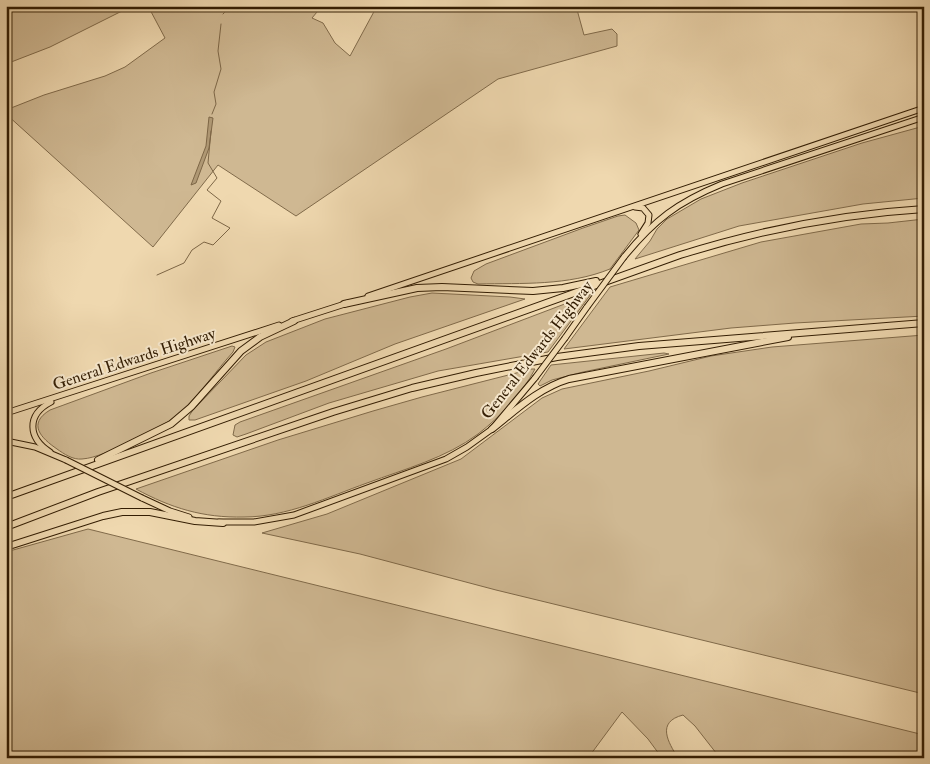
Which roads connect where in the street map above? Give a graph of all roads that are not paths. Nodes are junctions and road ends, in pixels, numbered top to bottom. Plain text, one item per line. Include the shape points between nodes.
1 (924, 108) edge
2 (924, 117) edge
3 (630, 208) junction
4 (924, 209) edge
5 (634, 245) junction
6 (609, 280) junction
7 (344, 304) junction
8 (294, 321) junction
9 (924, 323) edge
10 (809, 332) junction
11 (82, 390) junction
12 (6, 413) edge
13 (492, 429) junction
14 (6, 441) edge
15 (50, 452) junction
16 (77, 471) junction
17 (6, 497) edge
18 (223, 523) junction
19 (6, 527) edge
20 (6, 547) edge

1 - 3 main road, General Edwards Highway
2 - 5 main road, General Edwards Highway via 693,196 661,217
3 - 5 main road via 642,208 650,216
3 - 7 main road, General Edwards Highway
4 - 6 highway via 850,216 774,229 696,250
5 - 13 main road, General Edwards Highway, bridge via 535,378
6 - 7 highway via 536,290 417,288
6 - 16 highway
7 - 8 main road, General Edwards Highway
8 - 11 main road, General Edwards Highway
8 - 16 highway via 262,336 239,353 191,407 171,424
9 - 10 highway
10 - 13 highway via 569,379 539,393
10 - 19 highway via 608,350 444,380 302,422
11 - 12 main road, General Edwards Highway
11 - 15 main road via 48,404 35,416 35,436
13 - 18 main road, General Edwards Highway via 467,448 438,462 308,510 262,522
14 - 15 main road, General Edwards Highway
15 - 18 main road, General Edwards Highway, bridge via 177,514
16 - 17 highway
18 - 20 highway via 122,512

